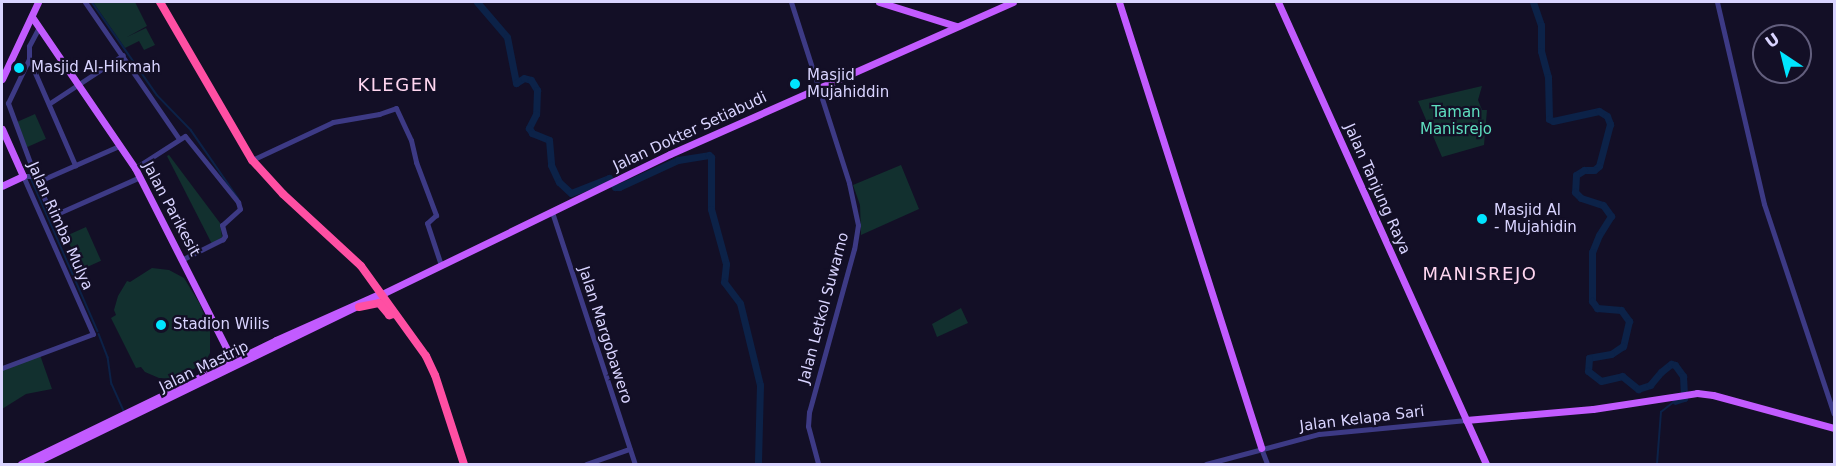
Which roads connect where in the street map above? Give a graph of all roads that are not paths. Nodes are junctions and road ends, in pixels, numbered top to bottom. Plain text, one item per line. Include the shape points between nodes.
1 (39, 2) edge
2 (85, 2) edge
3 (160, 2) edge
4 (791, 2) edge
5 (879, 2) edge
6 (901, 2) edge
7 (1013, 2) edge
8 (1119, 2) edge
9 (1278, 2) edge
10 (1717, 2) edge
11 (905, 10) junction
12 (32, 17) junction
13 (956, 26) junction
14 (39, 27) junction
15 (123, 55) junction
16 (29, 59) junction
17 (2, 79) edge
18 (77, 85) junction
19 (819, 88) junction
20 (50, 103) junction
21 (2, 129) edge
22 (182, 138) junction
23 (119, 146) junction
24 (252, 160) junction
25 (75, 165) junction
26 (135, 168) junction
27 (23, 176) junction
28 (140, 177) junction
29 (36, 179) junction
30 (2, 186) edge
31 (552, 213) junction
32 (183, 260) junction
33 (441, 265) junction
34 (382, 294) junction
35 (359, 307) junction
36 (394, 314) junction
37 (315, 326) junction
38 (233, 361) junction
39 (2, 368) edge
40 (1834, 414) edge
41 (127, 416) junction
42 (1466, 420) junction
43 (1834, 428) edge
44 (629, 448) junction
45 (1261, 448) junction
46 (34, 462) edge
47 (21, 465) edge
48 (464, 465) edge
49 (586, 465) edge
50 (635, 465) edge
51 (818, 465) edge
52 (1206, 465) edge
53 (1268, 465) edge
54 (1486, 465) edge

1 - 12 main road
2 - 15 street
3 - 24 highway
4 - 19 street, Jalan Letkol Suwarno
5 - 11 main road
6 - 11 street
7 - 13 main road, Jalan Dokter Setiabudi
8 - 45 main road
9 - 42 main road, Jalan Tanjung Raya
10 - 40 street via 1764,204
11 - 13 main road
12 - 14 main road, Jalan Parikesit
12 - 17 main road
13 - 19 main road, Jalan Dokter Setiabudi
14 - 16 street via 29,46
14 - 18 main road, Jalan Parikesit
15 - 18 street
15 - 22 street
16 - 20 street
16 - 29 street via 9,103
18 - 20 street
18 - 23 main road, Jalan Parikesit
19 - 31 main road, Jalan Dokter Setiabudi
19 - 51 street, Jalan Letkol Suwarno via 858,225 809,412 808,426
20 - 25 street
21 - 27 main road, Jalan Rimba Mulya
22 - 26 street
22 - 32 street via 240,209 222,225 225,236
23 - 25 street
23 - 26 main road, Jalan Parikesit
24 - 33 street via 333,122 396,108 436,215 427,222
24 - 34 highway via 361,266
25 - 29 street
26 - 28 main road, Jalan Parikesit
27 - 29 street
27 - 30 main road
27 - 39 street, Jalan Rimba Mulya via 93,334
28 - 29 street via 52,216
28 - 32 main road, Jalan Parikesit
31 - 33 main road, Jalan Dokter Setiabudi
31 - 44 street, Jalan Margobawero
32 - 38 main road, Jalan Parikesit
33 - 34 main road, Jalan Dokter Setiabudi
34 - 35 main road, Jalan Mastrip
34 - 36 highway
34 - 37 main road, Jalan Mastrip via 370,296
35 - 36 highway via 378,303 390,315
35 - 37 main road, Jalan Mastrip
36 - 48 highway via 426,356 435,375
37 - 38 main road, Jalan Mastrip
37 - 41 main road, Jalan Mastrip
38 - 41 main road, Jalan Mastrip
41 - 46 main road, Jalan Mastrip
42 - 43 main road via 1593,409 1690,394 1713,395
42 - 45 street, Jalan Kelapa Sari via 1325,433
42 - 54 main road, Jalan Tanjung Raya
44 - 49 street
44 - 50 street, Jalan Margobawero
45 - 52 street, Jalan Kelapa Sari
45 - 53 street
46 - 47 main road, Jalan Mastrip

